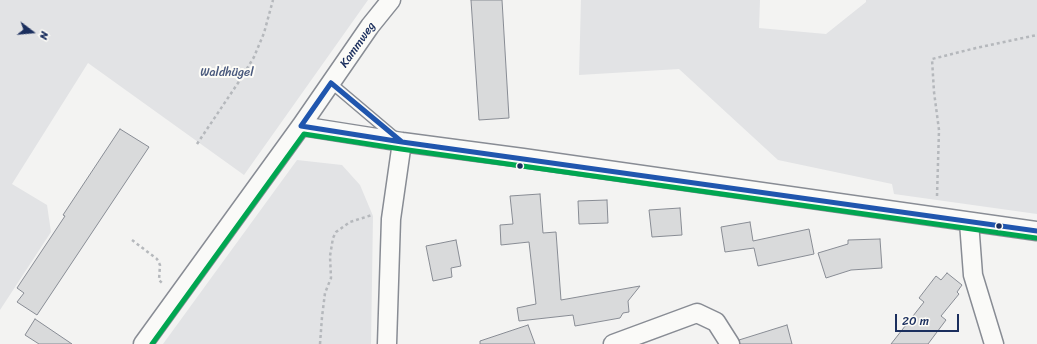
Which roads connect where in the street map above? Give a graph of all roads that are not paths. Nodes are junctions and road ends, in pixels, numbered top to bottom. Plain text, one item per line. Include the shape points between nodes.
1 (391, 0) edge
2 (331, 83) junction
3 (301, 126) junction
4 (402, 142) junction
5 (969, 222) junction
6 (1037, 231) edge
7 (143, 344) edge
8 (387, 344) edge
9 (612, 344) edge
10 (730, 344) edge
11 (994, 344) edge

1 - 2 street, Kammweg
2 - 3 street, Kammweg
2 - 4 lane
3 - 4 street
3 - 7 street, Kammweg
4 - 5 street
4 - 8 street via 392,210
5 - 6 street
5 - 11 street via 973,275
9 - 10 street via 698,313 716,322

